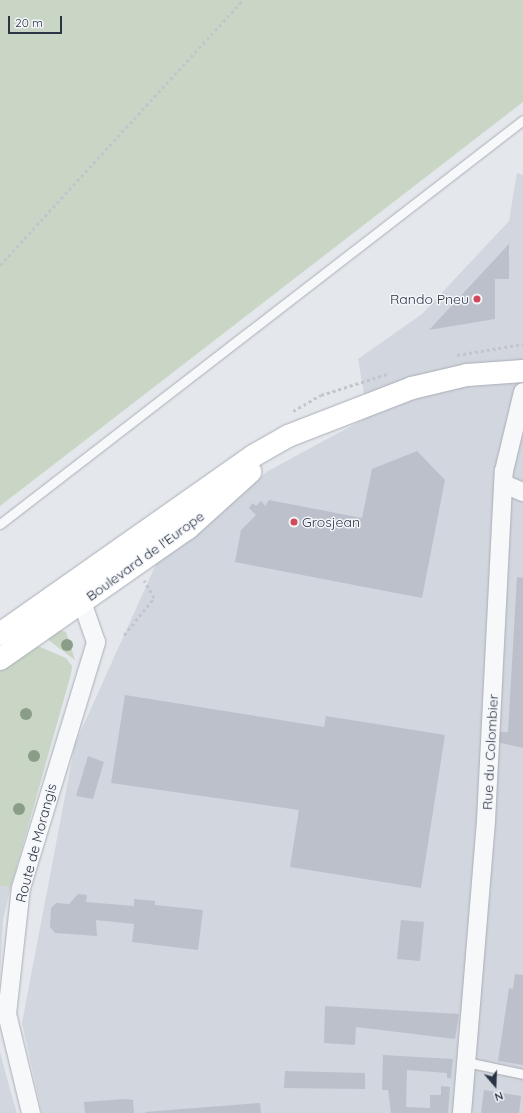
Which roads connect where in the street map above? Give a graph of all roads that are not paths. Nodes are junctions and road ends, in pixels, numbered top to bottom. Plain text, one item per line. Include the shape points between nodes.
1 (523, 120) edge
2 (523, 371) edge
3 (523, 392) edge
4 (325, 420) junction
5 (236, 467) junction
6 (504, 484) junction
7 (523, 492) edge
8 (0, 524) edge
9 (79, 596) junction
10 (43, 604) junction
11 (0, 634) edge
12 (0, 658) edge
13 (466, 1062) junction
14 (523, 1074) edge
15 (31, 1113) edge
16 (462, 1113) edge

1 - 8 lane
2 - 4 main road, Boulevard de l'Europe via 467,375 412,388
3 - 6 street, Rue du Colombier via 504,471
4 - 5 main road, Boulevard de l'Europe via 288,436
4 - 9 main road, Boulevard de l'Europe via 263,462 188,528
5 - 9 main road
5 - 10 main road, Boulevard de l'Europe
6 - 7 street
6 - 13 street, Rue du Colombier via 486,821
9 - 10 main road
9 - 12 main road, Boulevard de l'Europe
9 - 15 street, Route de Morangis via 96,642 21,888 7,1014
10 - 11 main road, Boulevard de l'Europe
13 - 14 lane
13 - 16 street, Rue du Colombier

